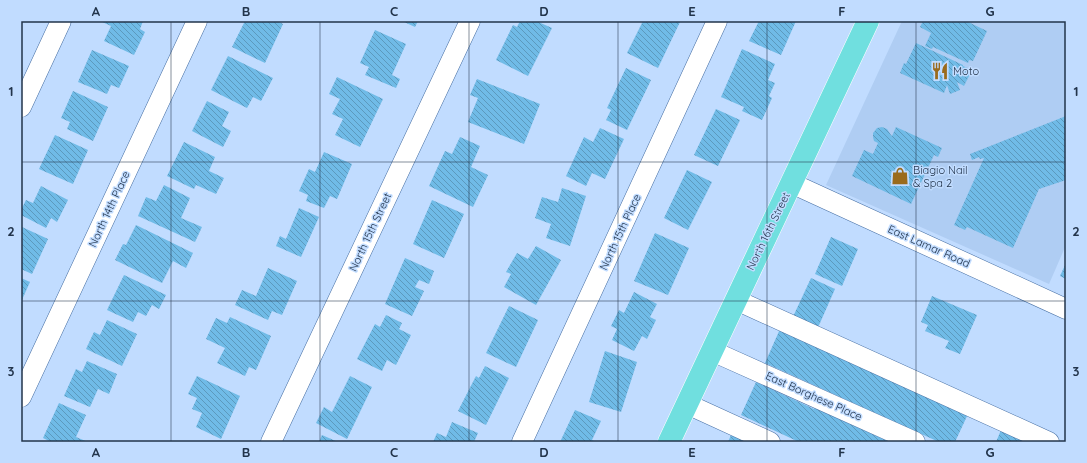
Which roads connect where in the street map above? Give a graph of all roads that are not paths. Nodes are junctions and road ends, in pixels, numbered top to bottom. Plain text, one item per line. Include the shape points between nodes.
1 (61, 21) edge
2 (197, 21) edge
3 (470, 21) edge
4 (717, 21) edge
5 (868, 21) edge
6 (21, 107) edge
7 (791, 184) junction
8 (736, 300) junction
9 (1066, 309) edge
10 (712, 351) junction
11 (21, 396) edge
12 (687, 404) junction
13 (271, 442) edge
14 (522, 442) edge
15 (669, 442) edge
16 (770, 442) edge
17 (915, 442) edge
18 (1049, 442) edge

1 - 6 street
2 - 11 street, North 14th Place
3 - 13 street, North 15th Street
4 - 14 street, North 15th Place
5 - 7 main road, North 16th Street
7 - 8 main road, North 16th Street
7 - 9 street, East Lamar Road
8 - 10 main road, North 16th Street
8 - 18 street
10 - 12 main road, North 16th Street
10 - 17 street, East Borghese Place
12 - 15 main road, North 16th Street
12 - 16 street

